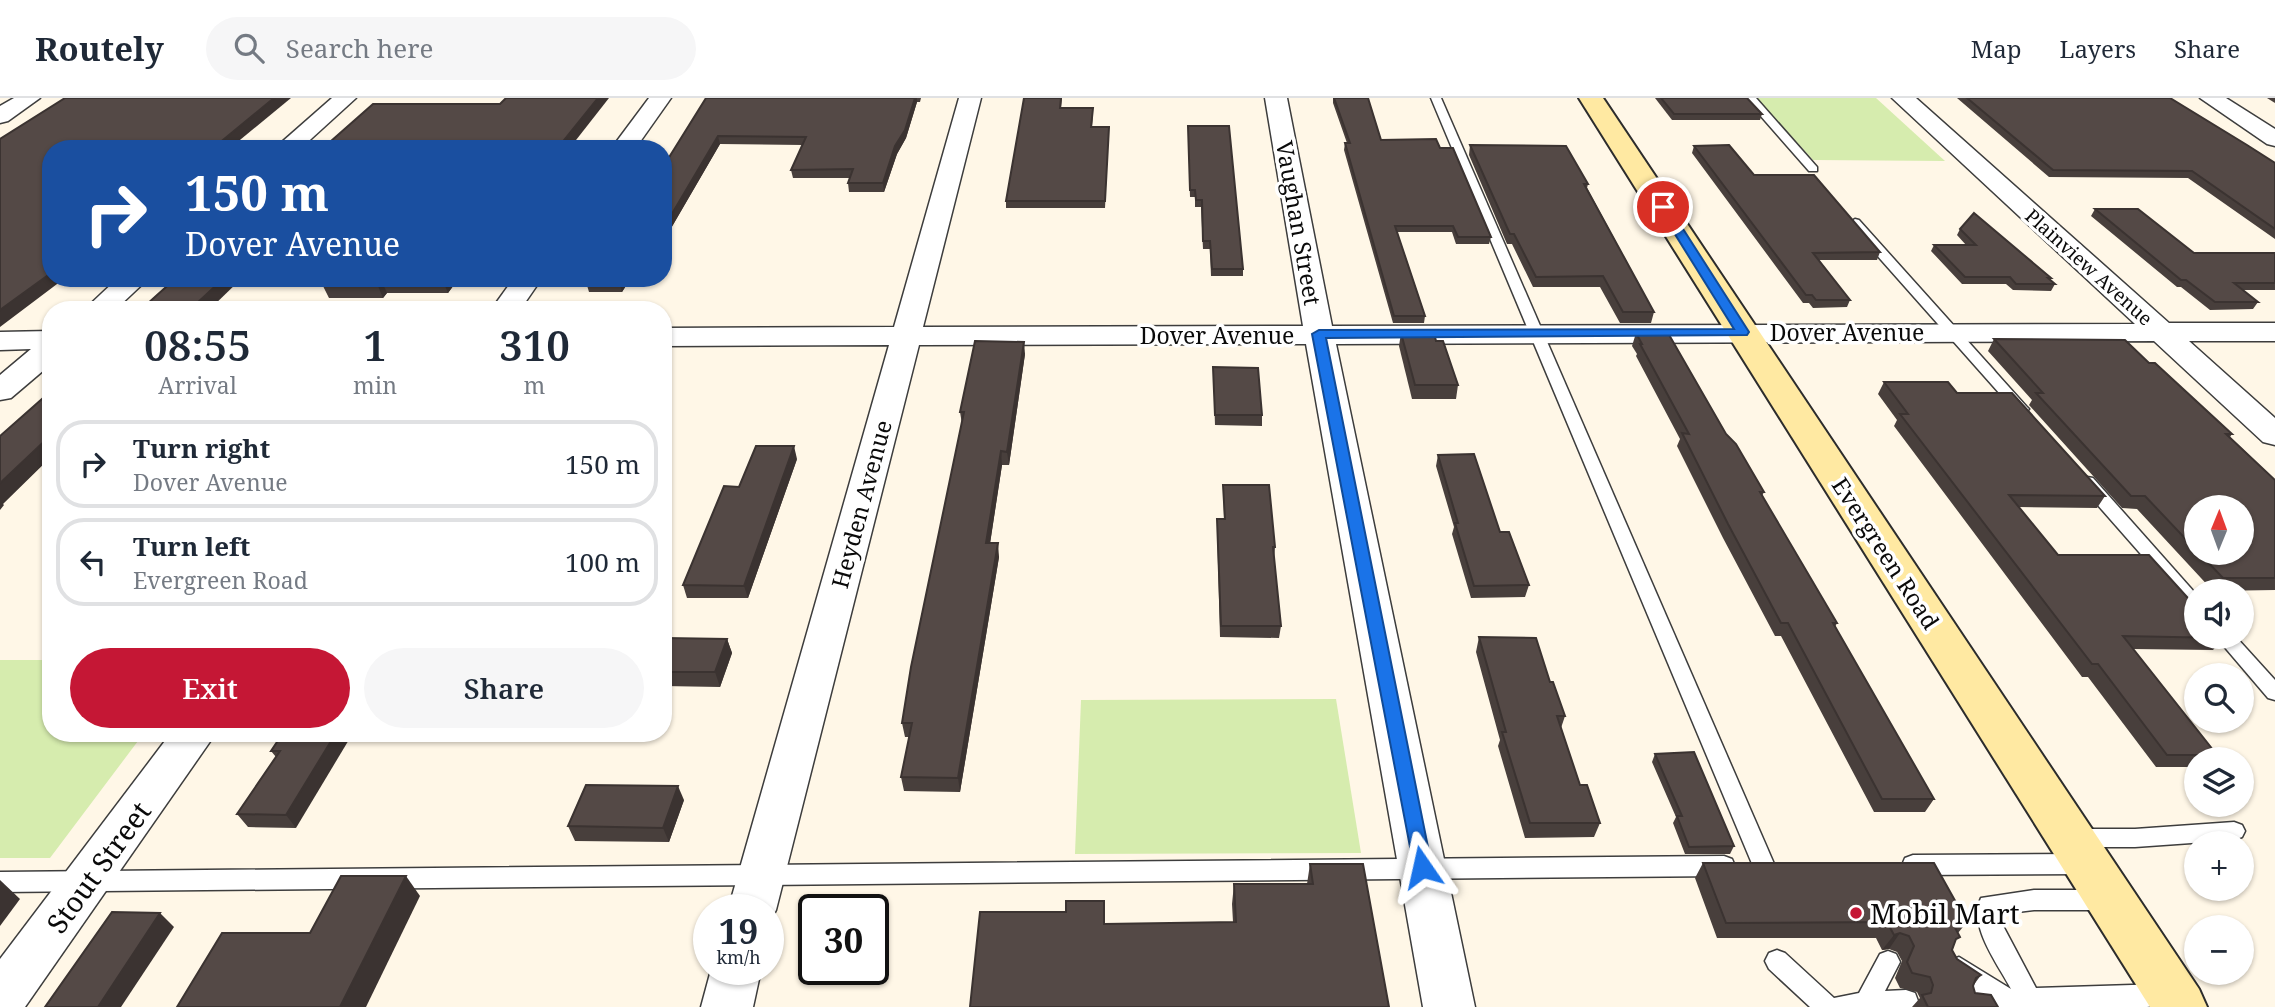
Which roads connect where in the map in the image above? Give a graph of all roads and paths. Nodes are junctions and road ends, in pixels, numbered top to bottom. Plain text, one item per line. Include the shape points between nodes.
1 (29, 98) edge
2 (345, 98) edge
3 (660, 98) edge
4 (970, 98) edge
5 (1276, 98) edge
6 (1436, 98) edge
7 (1591, 98) edge
8 (1750, 98) edge
9 (1903, 98) edge
10 (2211, 98) edge
11 (0, 116) edge
12 (2275, 139) edge
13 (296, 140) edge
14 (630, 140) edge
15 (1813, 169) dead end
16 (1855, 223) edge
17 (125, 287) edge
18 (108, 301) edge
19 (1743, 332) junction
20 (1953, 332) junction
21 (2161, 332) junction
22 (2275, 332) edge
23 (1534, 333) junction
24 (1319, 334) junction
25 (906, 336) junction
26 (672, 337) edge
27 (42, 340) edge
28 (0, 341) edge
29 (42, 356) edge
30 (0, 391) edge
31 (2030, 419) edge
32 (2275, 435) edge
33 (2076, 471) edge
34 (2184, 592) edge
35 (2236, 649) edge
36 (2275, 693) edge
37 (188, 742) edge
38 (2184, 835) edge
39 (1888, 865) edge
40 (1764, 866) junction
41 (1792, 866) edge
42 (1422, 867) junction
43 (2090, 867) junction
44 (762, 874) junction
45 (87, 881) junction
46 (0, 882) edge
47 (756, 894) edge
48 (1777, 961) dead end
49 (1888, 962) dead end
50 (1954, 964) edge
51 (732, 985) edge
52 (0, 1000) edge
53 (2177, 1001) edge
54 (1906, 1002) dead end
55 (1973, 1002) edge
56 (2018, 1004) edge
57 (1868, 1005) edge
58 (726, 1007) edge
59 (1449, 1007) edge
60 (1827, 1007) edge
61 (1840, 1007) edge

1 - 11 street
2 - 13 street
3 - 14 street
4 - 25 street, Heyden Avenue
5 - 24 street, Vaughan Street
6 - 23 lane
7 - 19 street, Evergreen Road
8 - 15 lane
9 - 21 street, Plainview Avenue
10 - 12 street
16 - 20 lane
17 - 18 street
19 - 20 street, Dover Avenue
19 - 23 street, Dover Avenue
19 - 43 street, Evergreen Road
20 - 21 street, Dover Avenue
20 - 31 lane
21 - 22 street, Dover Avenue
21 - 32 street, Plainview Avenue
23 - 24 street, Dover Avenue
23 - 40 lane
24 - 25 street, Dover Avenue
24 - 42 street, Vaughan Street
25 - 26 street, Dover Avenue
25 - 44 street, Heyden Avenue
27 - 28 street
29 - 30 street
33 - 34 lane
35 - 36 lane
37 - 45 street, Stout Street
38 - 43 lane via 2135,838
39 - 43 lane
40 - 41 lane
40 - 42 lane
42 - 44 lane
42 - 59 street, Vaughan Street
43 - 53 street, Evergreen Road
43 - 56 lane via 2034,900 1989,905 1989,923
44 - 45 lane
44 - 47 street, Heyden Avenue
45 - 46 lane
45 - 52 street, Stout Street
48 - 60 lane
49 - 57 lane
50 - 56 lane
51 - 58 street
53 - 56 lane
54 - 57 lane
55 - 56 lane
57 - 61 lane

